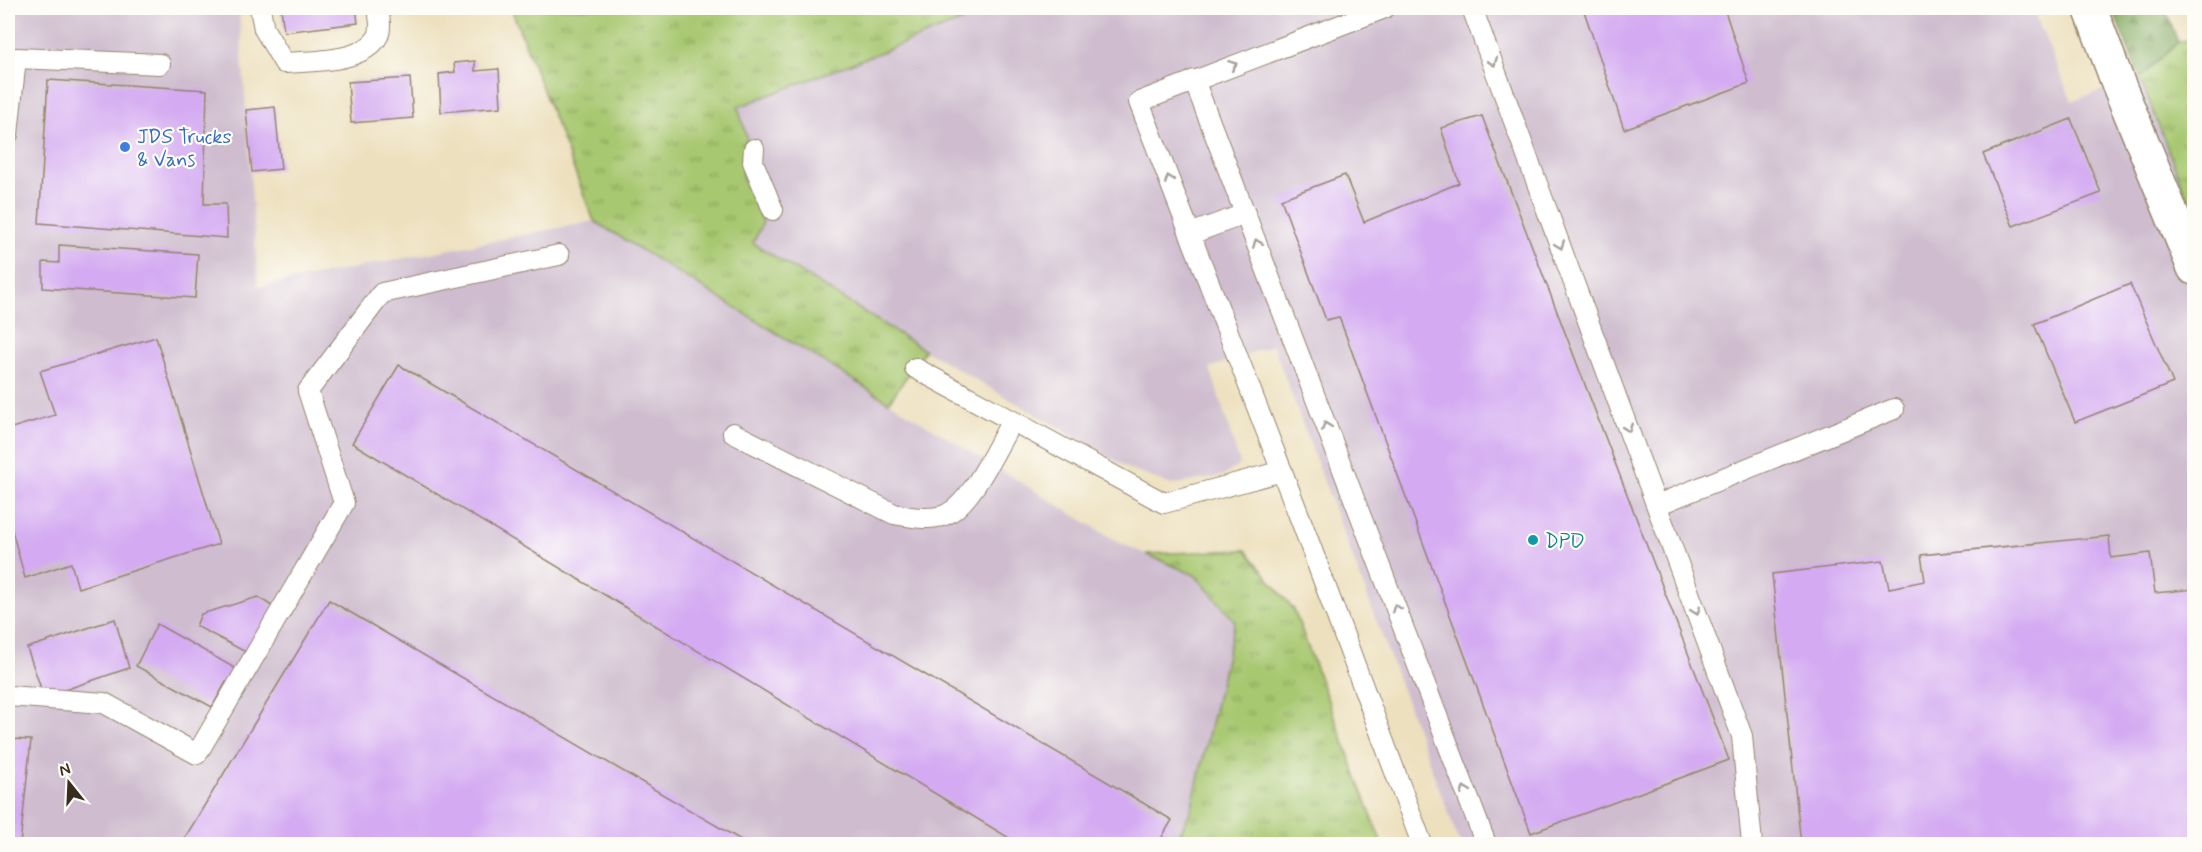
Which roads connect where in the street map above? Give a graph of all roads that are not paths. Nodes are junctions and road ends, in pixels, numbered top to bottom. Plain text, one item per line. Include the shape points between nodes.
1 (260, 8) edge
2 (378, 8) edge
3 (1385, 8) edge
4 (1472, 8) edge
5 (2090, 8) edge
6 (160, 64) dead end
7 (1194, 80) junction
8 (8, 134) edge
9 (8, 145) edge
10 (754, 148) dead end
11 (773, 210) dead end
12 (1245, 214) junction
13 (1190, 234) junction
14 (559, 255) dead end
15 (2194, 268) edge
16 (915, 368) dead end
17 (1894, 409) dead end
18 (1012, 421) junction
19 (733, 433) dead end
20 (1282, 471) junction
21 (1657, 505) junction
22 (8, 696) edge
23 (1422, 844) edge
24 (1486, 844) edge
25 (1752, 844) edge

1 - 2 lane via 264,29 284,63 352,56 366,48 377,37
7 -> 3 lane
4 -> 21 lane
5 - 15 street
6 - 8 lane via 16,58
7 - 12 lane
13 -> 7 lane via 1139,102
8 - 9 lane
10 - 11 lane via 753,162
12 - 13 lane
24 -> 12 lane
13 - 20 lane
14 - 22 lane via 382,293 308,391 344,503 197,754 104,703
16 - 18 lane
17 - 21 lane
18 - 19 lane via 967,499 945,515 921,519 894,514
18 - 20 lane via 1164,503
20 - 23 lane
21 -> 25 lane via 1742,736

